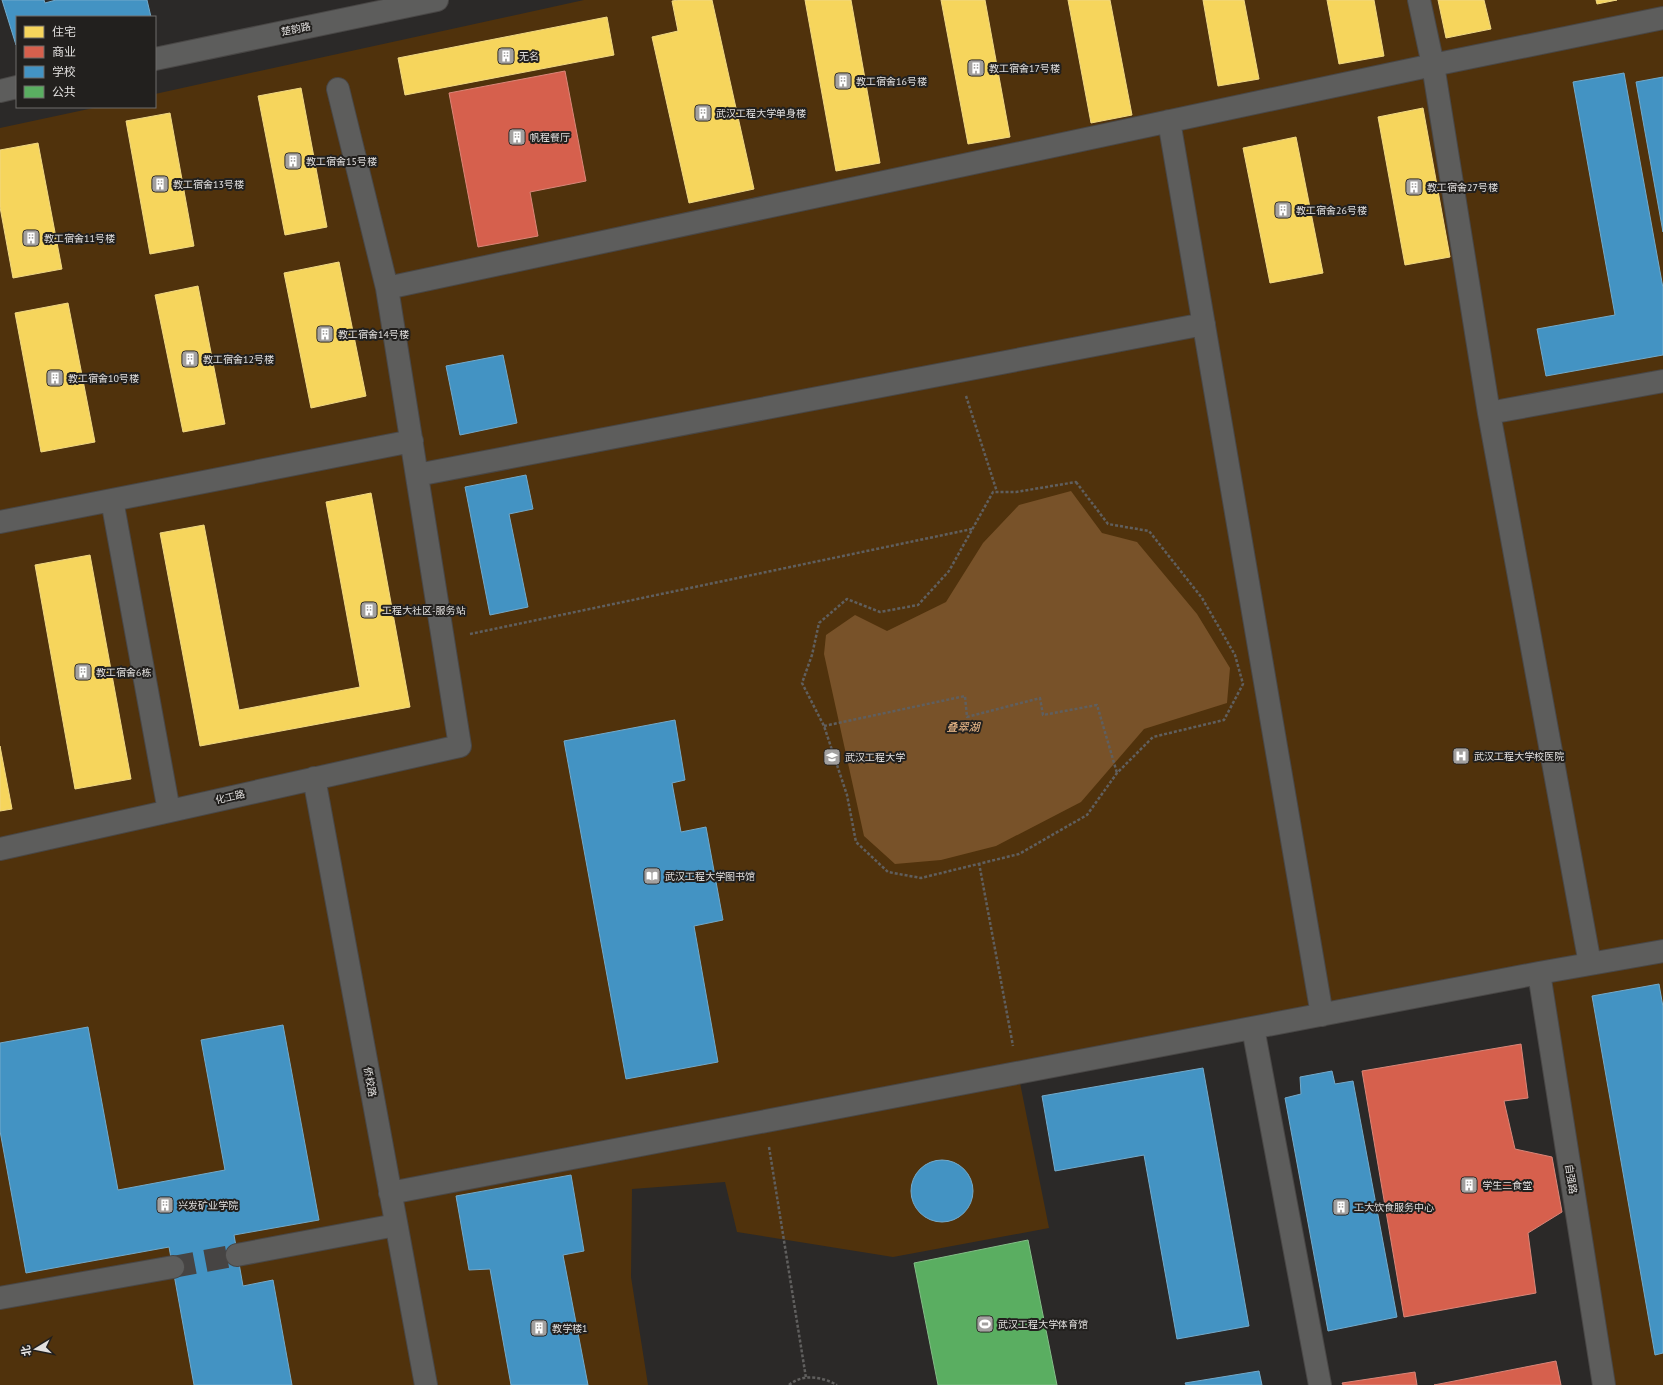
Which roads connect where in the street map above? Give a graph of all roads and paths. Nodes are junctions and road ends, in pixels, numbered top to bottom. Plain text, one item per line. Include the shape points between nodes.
1 (437, 0) edge
2 (1419, 0) edge
3 (1663, 18) edge
4 (156, 59) edge
5 (1433, 65) junction
6 (16, 87) edge
7 (338, 89) dead end
8 (0, 91) edge
9 (1169, 121) junction
10 (387, 288) junction
11 (1204, 324) junction
12 (958, 371) junction
13 (1663, 381) edge
14 (1489, 413) junction
15 (412, 441) junction
16 (417, 474) junction
17 (996, 492) junction
18 (112, 500) junction
19 (0, 522) edge
20 (972, 529) junction
21 (443, 639) junction
22 (824, 726) junction
23 (1118, 773) junction
24 (314, 778) junction
25 (169, 811) junction
26 (0, 849) edge
27 (979, 863) junction
28 (1663, 951) edge
29 (1590, 964) junction
30 (1539, 973) junction
31 (1322, 1015) junction
32 (1253, 1028) junction
33 (1018, 1073) junction
34 (765, 1121) junction
35 (390, 1193) junction
36 (396, 1225) junction
37 (238, 1255) tunnel mouth
38 (173, 1266) tunnel mouth
39 (0, 1298) edge
40 (806, 1378) junction
41 (426, 1385) edge
42 (789, 1385) edge
43 (837, 1385) edge
44 (1320, 1385) edge
45 (1604, 1385) edge

1 - 4 street, 楚韵路
2 - 5 street
3 - 5 street
5 - 9 street
5 - 14 street
6 - 8 street
7 - 10 street
9 - 10 street
9 - 11 street
10 - 15 street
11 - 12 street
11 - 31 street
12 - 16 street
12 - 17 path
13 - 14 street
14 - 29 street
15 - 16 street
15 - 18 street
16 - 21 street
17 - 20 path via 993,492
17 - 23 path via 1016,492 1076,482 1108,524 1149,531 1202,598 1235,654 1243,684 1224,720 1153,737
18 - 19 street
18 - 25 street
20 - 21 path
20 - 22 path via 949,571 918,606 880,612 847,599 819,623 802,683
21 - 24 street, 化工路 via 460,746
22 - 23 path via 965,696 967,717 1040,698 1043,715 1097,705
22 - 27 path via 847,795 856,842 888,872 921,878
23 - 27 path via 1087,815 1019,854
24 - 25 street, 化工路
24 - 35 street, 侨校路
25 - 26 street, 化工路
27 - 33 path
28 - 29 street
29 - 30 street
30 - 31 street
30 - 45 street, 自强路
31 - 32 street
32 - 33 street
32 - 44 street
33 - 34 street
34 - 35 street
34 - 40 path
35 - 36 street, 侨校路
36 - 37 street
36 - 41 street, 侨校路
38 - 39 street
40 - 42 path
40 - 43 path via 820,1378

